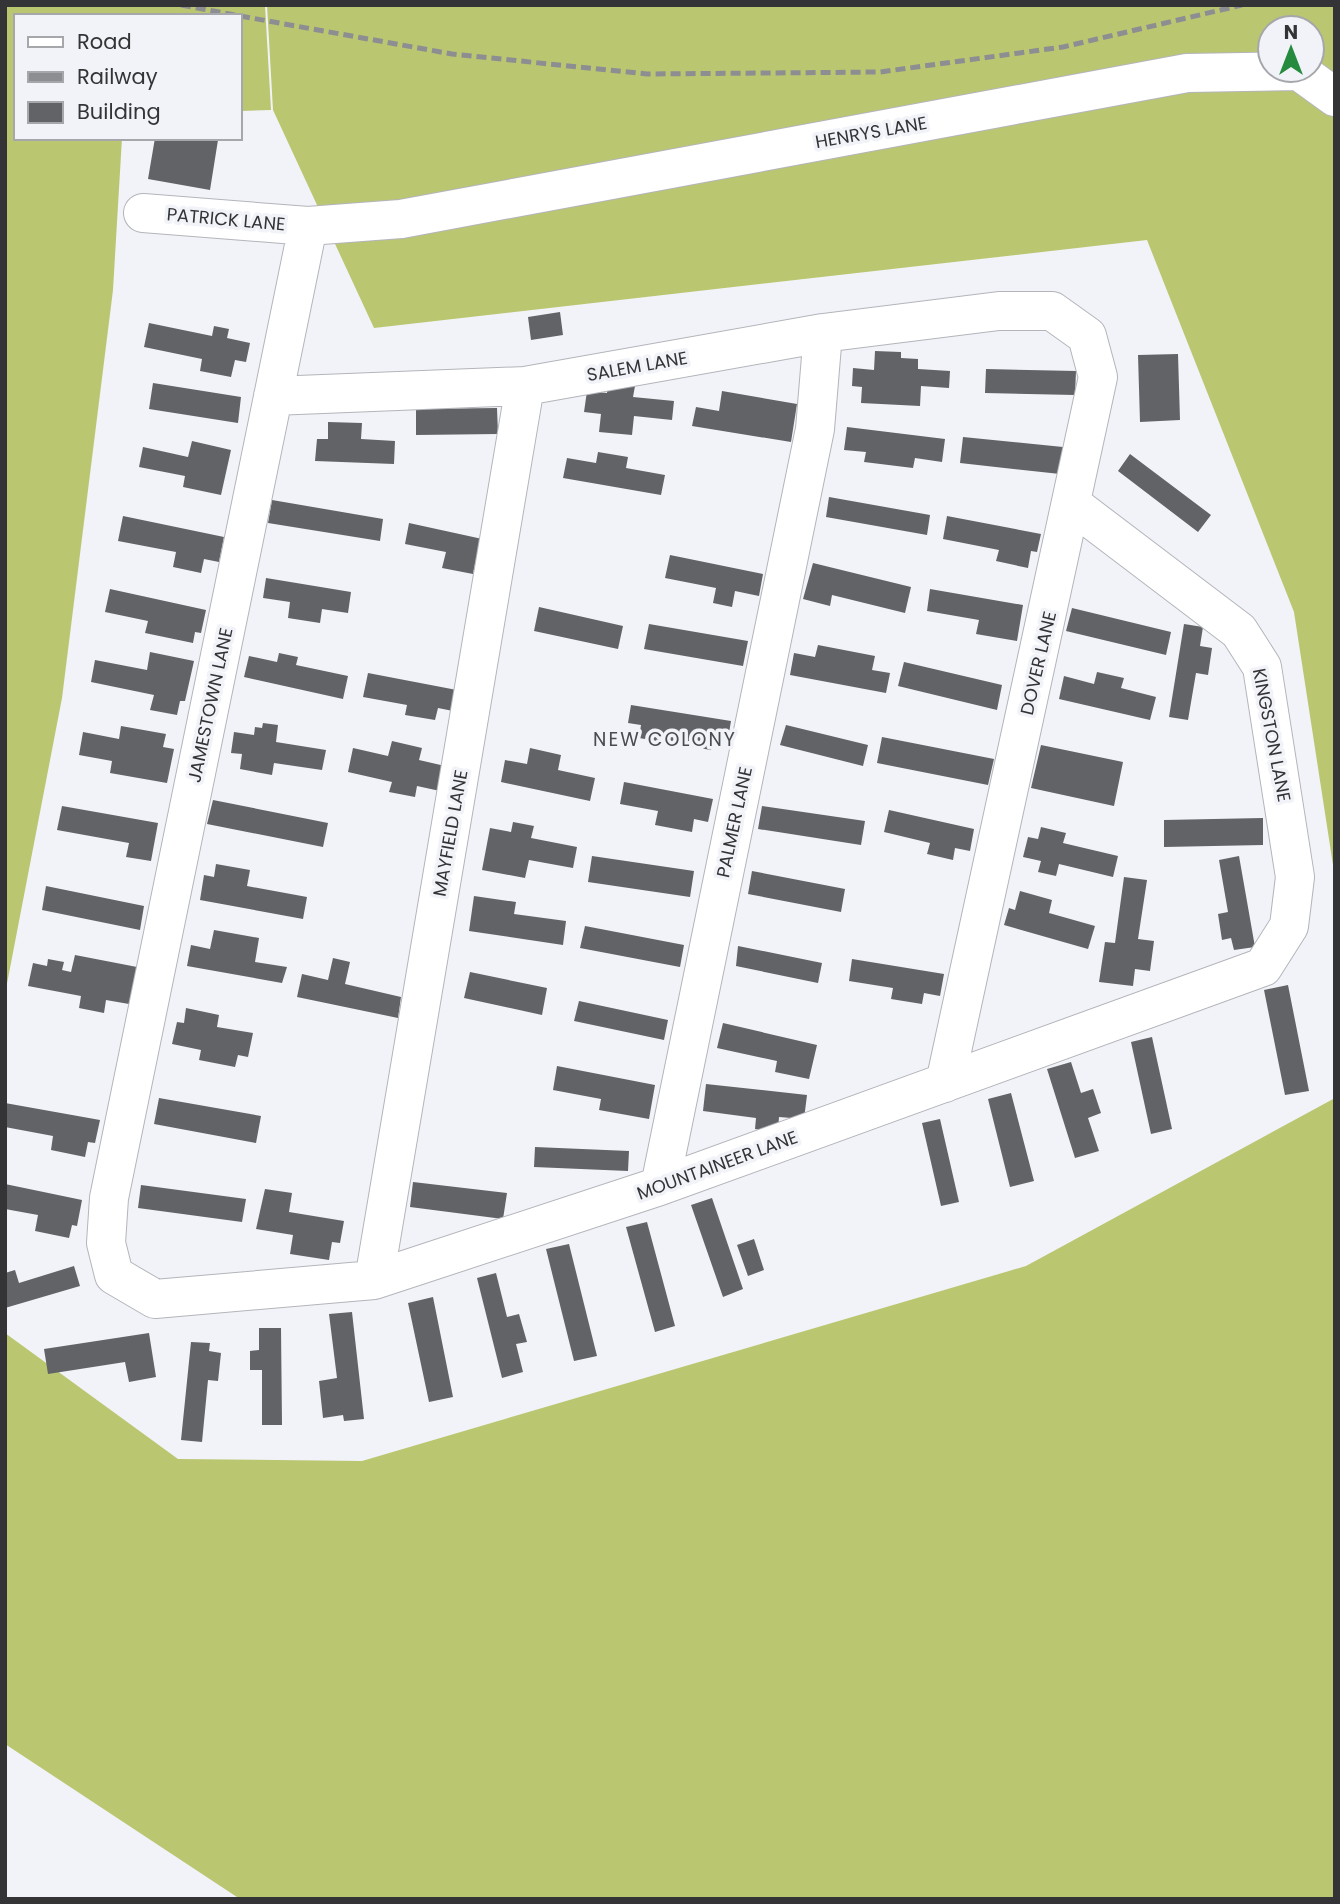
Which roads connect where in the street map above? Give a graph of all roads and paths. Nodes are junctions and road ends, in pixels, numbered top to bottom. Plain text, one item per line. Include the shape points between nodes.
1 (1335, 97) edge
2 (143, 212) dead end
3 (308, 226) junction
4 (999, 311) joint
5 (822, 333) junction
6 (525, 386) junction
7 (274, 396) junction
8 (1073, 505) junction
9 (1289, 926) joint
10 (945, 1083) junction
11 (660, 1186) junction
12 (114, 1275) joint
13 (374, 1280) junction

1 - 3 street, HENRYS LANE via 1299,71 1187,73 401,219
2 - 3 street, PATRICK LANE
3 - 7 street, JAMESTOWN LANE
4 - 5 street, SALEM LANE
4 - 8 street, DOVER LANE via 1052,311 1087,336 1098,377
5 - 6 street, SALEM LANE
5 - 11 street, PALMER LANE via 815,429
6 - 7 street, SALEM LANE
6 - 13 street, MAYFIELD LANE
7 - 12 street, JAMESTOWN LANE via 109,1198 106,1243
8 - 9 street, KINGSTON LANE via 1239,631 1262,667 1295,877
8 - 10 street, DOVER LANE
9 - 10 street, MOUNTAINEER LANE via 1263,967
10 - 11 street, MOUNTAINEER LANE
11 - 13 street, MOUNTAINEER LANE
12 - 13 street, MOUNTAINEER LANE via 155,1299

